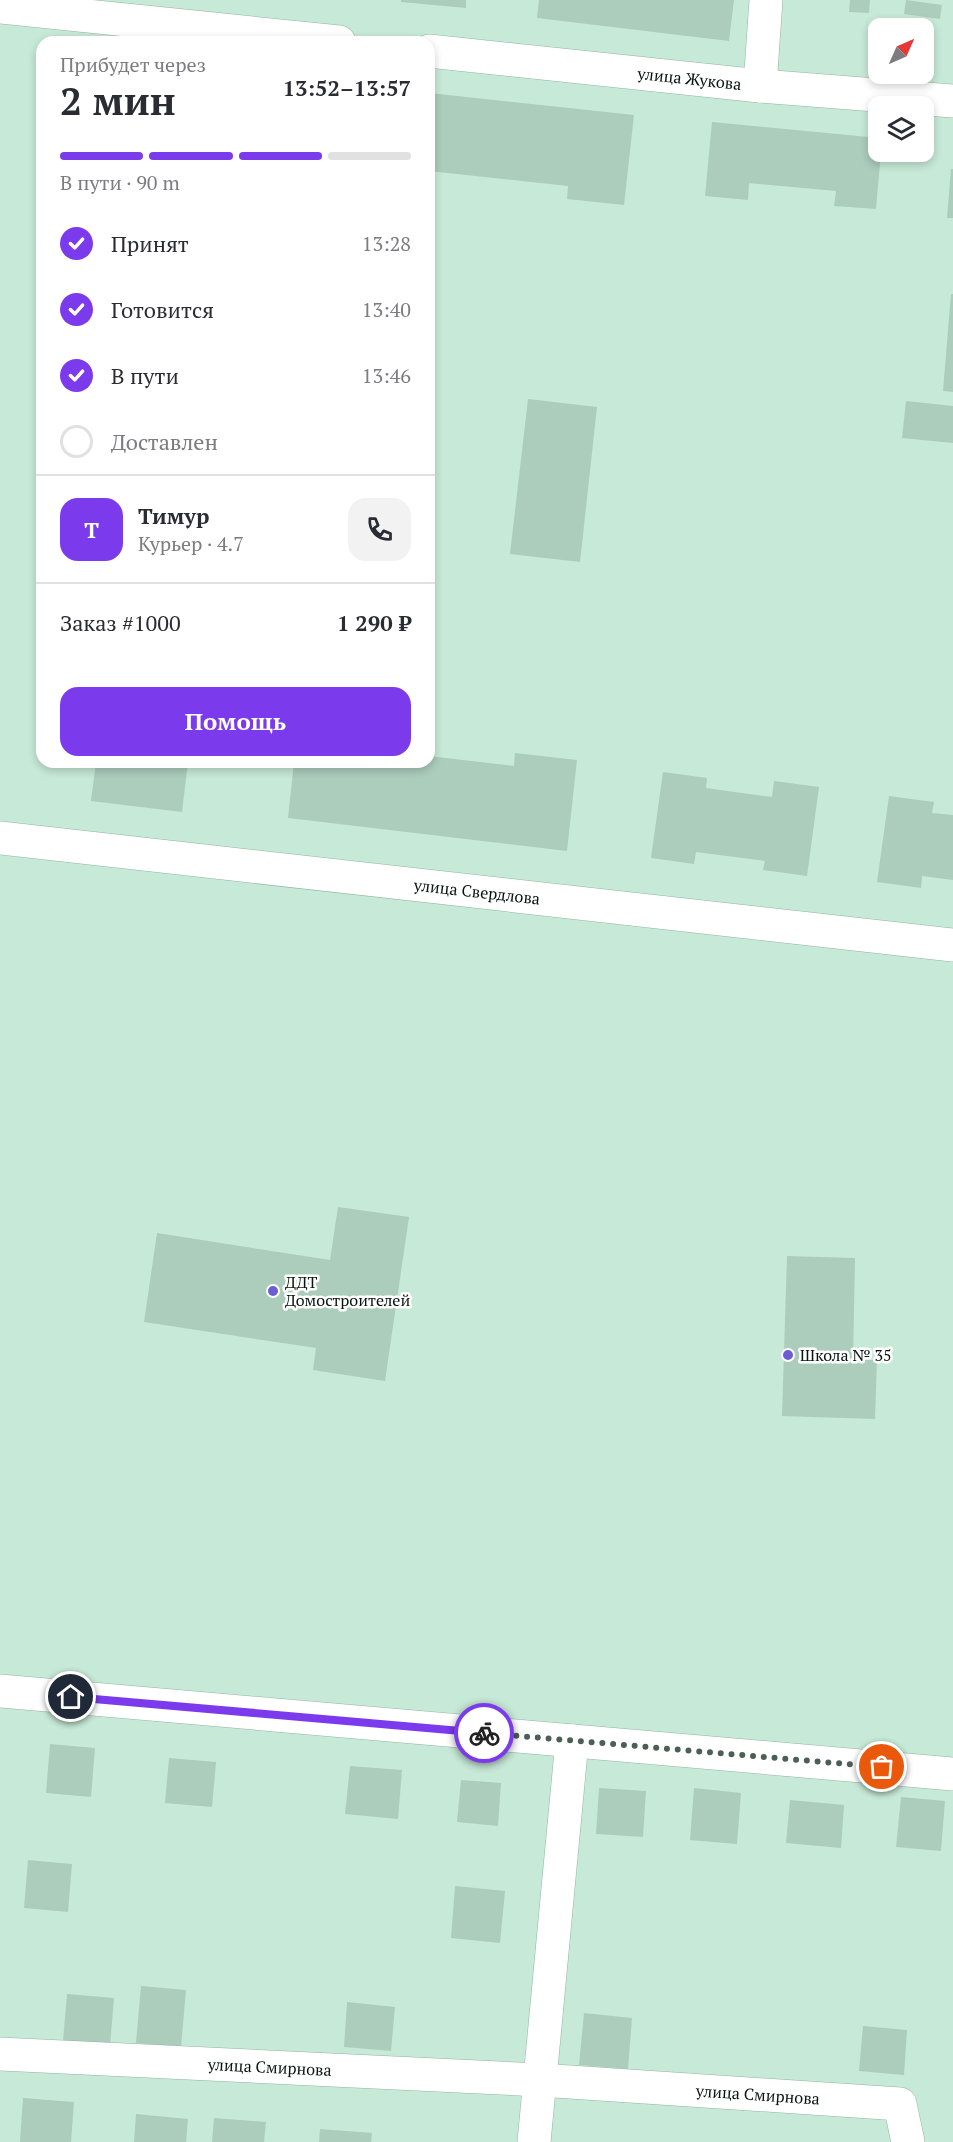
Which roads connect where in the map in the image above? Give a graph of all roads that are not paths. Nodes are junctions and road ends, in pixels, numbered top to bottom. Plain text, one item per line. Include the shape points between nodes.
1 (766, 0) edge
2 (0, 7) edge
3 (281, 36) edge
4 (435, 52) edge
5 (760, 86) junction
6 (953, 102) edge
7 (0, 838) edge
8 (953, 945) edge
9 (0, 1691) edge
10 (572, 1741) junction
11 (953, 1774) edge
12 (0, 2054) edge
13 (540, 2080) junction
14 (534, 2142) edge
15 (908, 2142) edge

1 - 5 street
2 - 3 street
4 - 5 street, улица Жукова
5 - 6 street, улица Жукова
7 - 8 street, улица Свердлова
9 - 10 street
10 - 11 street
10 - 13 street
12 - 13 street, улица Смирнова
13 - 14 street
13 - 15 street, улица Смирнова via 900,2104

